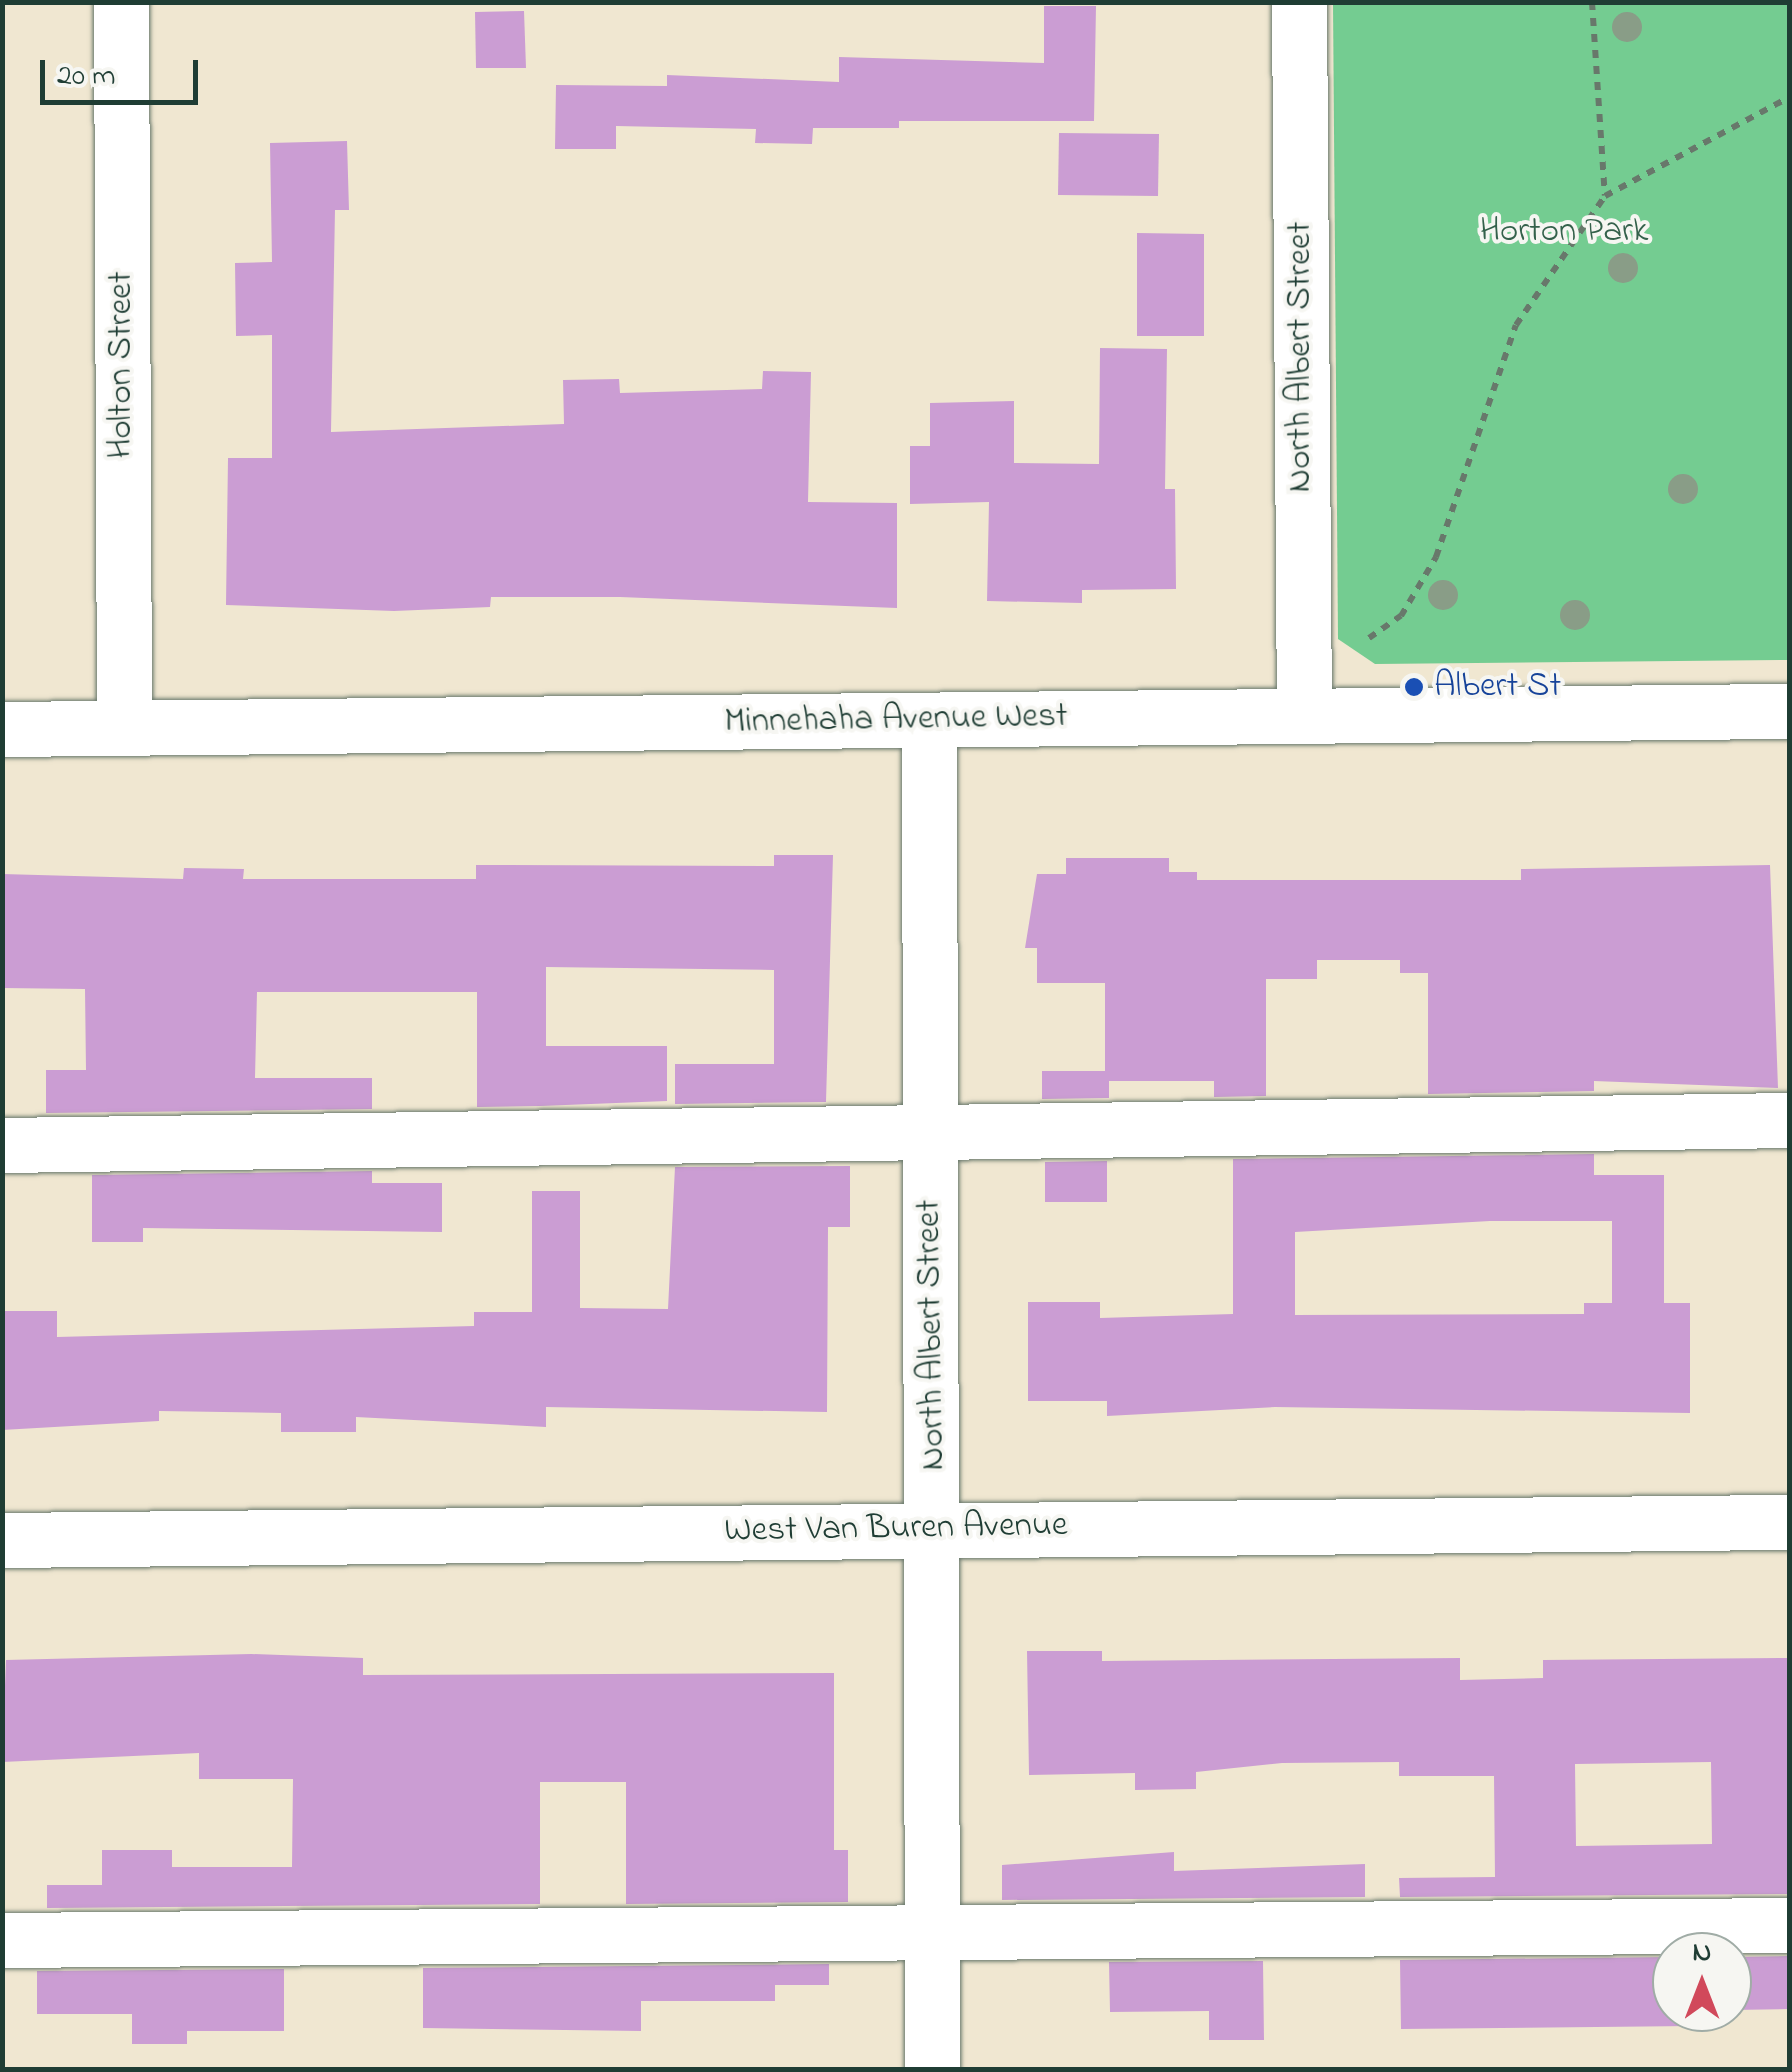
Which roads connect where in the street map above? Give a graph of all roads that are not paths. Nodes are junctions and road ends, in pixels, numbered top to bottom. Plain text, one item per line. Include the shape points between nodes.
1 (121, 2) edge
2 (1298, 2) edge
3 (1790, 711) edge
4 (1304, 712) junction
5 (929, 720) junction
6 (124, 727) junction
7 (2, 729) edge
8 (1790, 1120) edge
9 (929, 1138) junction
10 (2, 1145) edge
11 (1790, 1522) edge
12 (934, 1528) junction
13 (2, 1540) edge
14 (1790, 1925) edge
15 (932, 1937) junction
16 (2, 1940) edge
17 (932, 2070) edge

1 - 6 street, Holton Street
2 - 4 street, North Albert Street
3 - 4 street, Minnehaha Avenue West
4 - 5 street, Minnehaha Avenue West
5 - 6 street, Minnehaha Avenue West
5 - 9 street, North Albert Street
6 - 7 street, Minnehaha Avenue West
8 - 9 street
9 - 10 street
9 - 12 street, North Albert Street
11 - 12 street, West Van Buren Avenue
12 - 13 street, West Van Buren Avenue
12 - 15 street, North Albert Street
14 - 15 street
15 - 16 street
15 - 17 street, North Albert Street

